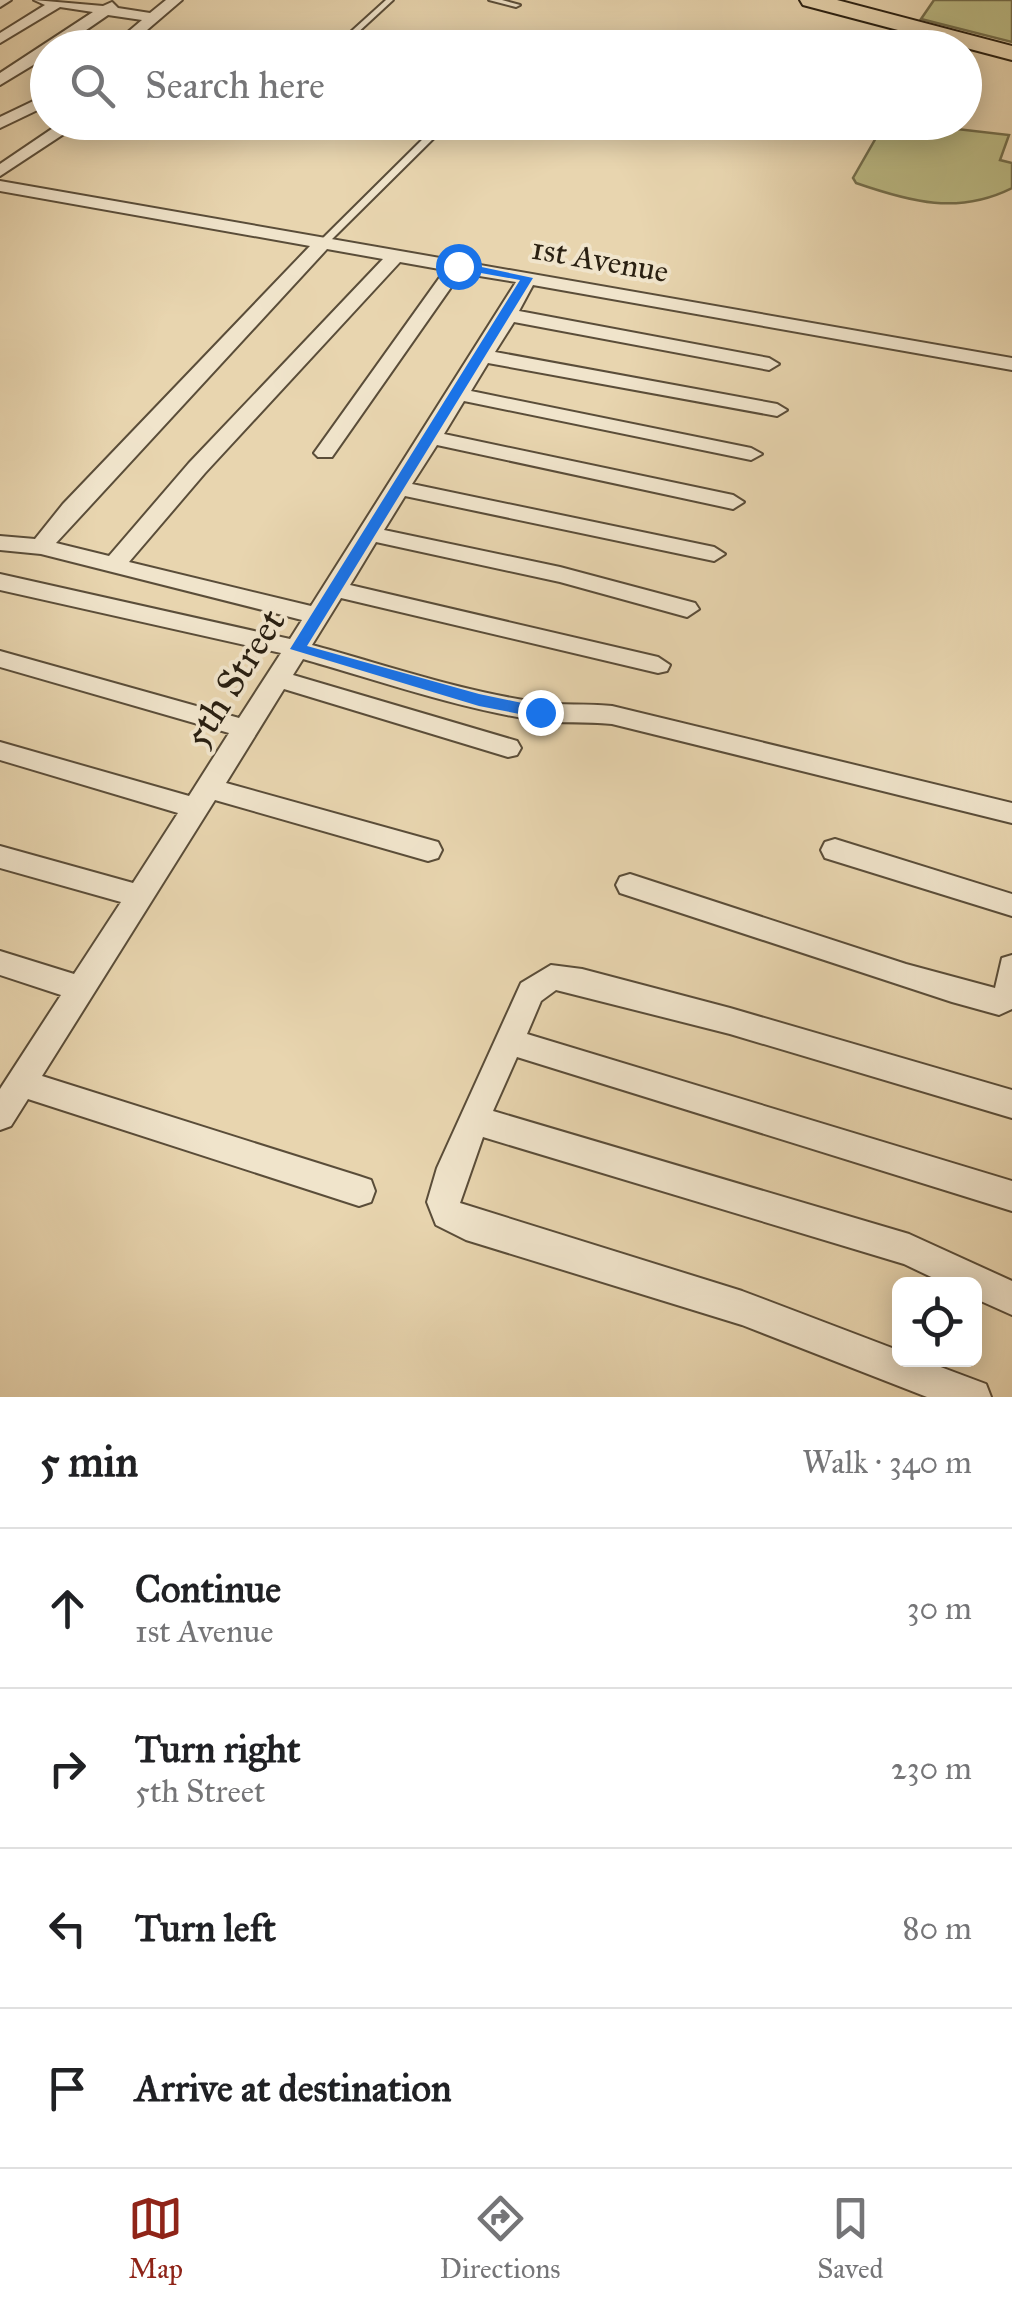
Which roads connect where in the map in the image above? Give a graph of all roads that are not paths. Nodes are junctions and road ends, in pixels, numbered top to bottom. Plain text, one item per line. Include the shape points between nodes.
1 (41, 0) edge
2 (120, 0) edge
3 (176, 0) edge
4 (390, 0) edge
5 (492, 0) edge
6 (810, 0) edge
7 (834, 0) edge
8 (60, 1) edge
9 (516, 5) dead end
10 (105, 10) junction
11 (149, 17) junction
12 (77, 30) edge
13 (135, 30) edge
14 (356, 30) edge
15 (931, 30) edge
16 (941, 30) edge
17 (0, 39) edge
18 (982, 42) edge
19 (982, 43) edge
20 (1012, 50) edge
21 (0, 51) edge
22 (30, 53) edge
23 (30, 62) edge
24 (0, 80) edge
25 (30, 108) edge
26 (0, 124) edge
27 (47, 140) edge
28 (427, 140) edge
29 (0, 171) edge
30 (0, 186) edge
31 (323, 242) junction
32 (396, 255) junction
33 (458, 266) junction
34 (528, 278) junction
35 (508, 315) junction
36 (482, 356) junction
37 (769, 364) dead end
38 (1012, 364) edge
39 (458, 394) junction
40 (778, 410) dead end
41 (431, 438) junction
42 (325, 453) dead end
43 (752, 454) dead end
44 (399, 488) junction
45 (733, 502) dead end
46 (370, 534) junction
47 (0, 543) edge
48 (41, 547) junction
49 (714, 554) dead end
50 (114, 565) junction
51 (0, 582) edge
52 (336, 589) junction
53 (687, 609) dead end
54 (318, 616) junction
55 (298, 649) junction
56 (0, 659) edge
57 (658, 665) dead end
58 (278, 679) junction
59 (247, 729) junction
60 (508, 748) dead end
61 (0, 751) edge
62 (203, 798) junction
63 (1012, 813) edge
64 (428, 850) dead end
65 (835, 850) dead end
66 (0, 856) edge
67 (630, 885) dead end
68 (140, 896) junction
69 (1012, 905) edge
70 (0, 963) edge
71 (1012, 967) edge
72 (81, 990) junction
73 (1008, 1004) edge
74 (511, 1042) junction
75 (8, 1100) edge
76 (1012, 1104) edge
77 (475, 1120) junction
78 (359, 1192) dead end
79 (1012, 1196) edge
80 (1012, 1298) edge
81 (972, 1397) edge

1 - 8 street
2 - 10 street
3 - 11 street
4 - 14 lane
5 - 9 lane
6 - 15 main road
7 - 16 main road
8 - 10 street
8 - 17 street
10 - 11 street
10 - 12 street
11 - 13 street
18 - 20 main road
19 - 20 main road
21 - 22 street
23 - 24 street
25 - 26 street
27 - 29 street
28 - 31 lane
30 - 31 street, 1st Avenue
31 - 32 street, 1st Avenue
31 - 48 street
32 - 33 street, 1st Avenue
32 - 50 street
33 - 34 street, 1st Avenue
33 - 42 street
34 - 35 street, 5th Street
34 - 38 street, 1st Avenue
35 - 36 street, 5th Street
35 - 37 street
36 - 39 street, 5th Street
36 - 40 street
39 - 41 street, 5th Street
39 - 43 street
41 - 44 street, 5th Street
41 - 45 street
44 - 46 street, 5th Street
44 - 49 street
46 - 52 street, 5th Street
46 - 53 street
47 - 48 street
48 - 50 street
50 - 54 street
51 - 55 street
52 - 54 street, 5th Street
52 - 57 street
54 - 55 street, 5th Street
55 - 58 street, 5th Street
55 - 63 street via 479,700 540,712 612,715
56 - 59 street
58 - 59 street, 5th Street
58 - 60 street
59 - 62 street, 5th Street
61 - 62 street
62 - 64 street
62 - 68 street, 5th Street
65 - 69 street
66 - 68 street
67 - 73 street via 882,970
68 - 72 street, 5th Street
70 - 72 street
71 - 73 street
72 - 75 street, 5th Street
74 - 76 street via 531,992 562,977
74 - 77 street
74 - 79 street
75 - 78 street
77 - 80 street via 910,1250
77 - 81 street via 443,1202 453,1217 742,1308

